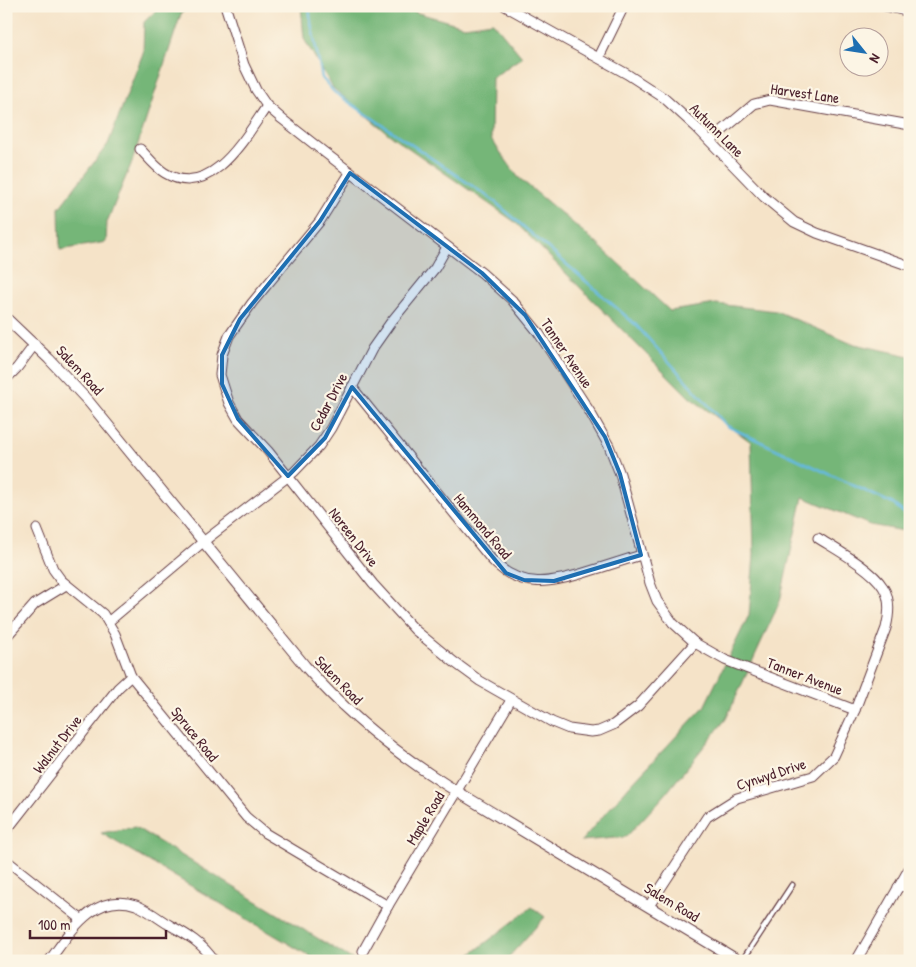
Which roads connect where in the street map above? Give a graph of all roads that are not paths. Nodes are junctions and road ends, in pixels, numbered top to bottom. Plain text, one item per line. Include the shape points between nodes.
1 (505, 6) edge
2 (624, 6) edge
3 (885, 6) edge
4 (226, 7) edge
5 (910, 12) edge
6 (599, 58) junction
7 (267, 106) junction
8 (910, 125) edge
9 (710, 141) junction
10 (140, 149) dead end
11 (350, 173) junction
12 (447, 247) junction
13 (910, 266) edge
14 (6, 318) edge
15 (35, 344) junction
16 (6, 379) edge
17 (352, 387) junction
18 (288, 476) junction
19 (36, 529) dead end
20 (818, 538) dead end
21 (202, 542) junction
22 (641, 555) junction
23 (66, 585) junction
24 (108, 622) junction
25 (6, 637) edge
26 (695, 643) junction
27 (131, 676) junction
28 (512, 700) junction
29 (855, 710) junction
30 (457, 792) junction
31 (6, 831) edge
32 (6, 860) edge
33 (910, 867) edge
34 (792, 886) dead end
35 (910, 886) edge
36 (898, 887) junction
37 (388, 906) junction
38 (649, 906) junction
39 (81, 919) junction
40 (363, 951) dead end
41 (858, 958) edge
42 (49, 961) edge
43 (214, 961) edge
44 (741, 961) edge

1 - 6 street, Autumn Lane
2 - 6 street
3 - 5 street
4 - 7 street, Tanner Avenue via 244,65
6 - 9 street, Autumn Lane via 664,98
7 - 10 street via 228,159 216,171 199,178 180,179 165,173
7 - 11 street, Tanner Avenue
8 - 9 street, Harvest Lane via 770,100 754,104
9 - 13 street, Autumn Lane via 764,197 794,222
11 - 12 street, Tanner Avenue
11 - 18 street, Noreen Drive via 320,221 240,319 222,355 220,375 229,402 244,426
12 - 17 street, Cedar Drive via 435,268 378,340
12 - 22 street, Tanner Avenue via 482,272 519,307 590,412 616,464
14 - 15 street, Salem Road
15 - 16 street
15 - 21 street, Salem Road via 89,402
17 - 18 street, Cedar Drive via 326,438
17 - 22 street, Hammond Road via 491,559 506,573 534,582 554,581
18 - 21 street, Cedar Drive
18 - 28 street, Noreen Drive via 352,558 422,637
19 - 23 street, Spruce Road via 53,569
20 - 29 street, Cynwyd Drive via 874,575 884,588 888,605 886,628
21 - 24 street, Cedar Drive
21 - 30 street, Salem Road via 346,710 404,757
22 - 26 street, Tanner Avenue via 662,609
23 - 24 street, Spruce Road
23 - 25 street via 35,604
24 - 27 street, Spruce Road
26 - 28 street, Noreen Drive via 626,716 599,731 569,729
26 - 29 street, Tanner Avenue via 725,660
27 - 31 street, Walnut Drive via 118,688
27 - 37 street, Spruce Road via 246,818 265,833
28 - 30 street, Maple Road
29 - 38 street, Cynwyd Drive via 834,756 813,776 737,798 707,817
30 - 37 street, Maple Road
30 - 38 street, Salem Road
32 - 39 street
33 - 36 street
34 - 44 lane
35 - 36 street
36 - 41 street
37 - 40 street, Maple Road
38 - 44 street, Salem Road
39 - 42 street
39 - 43 street via 106,904 123,902 137,906 197,941

